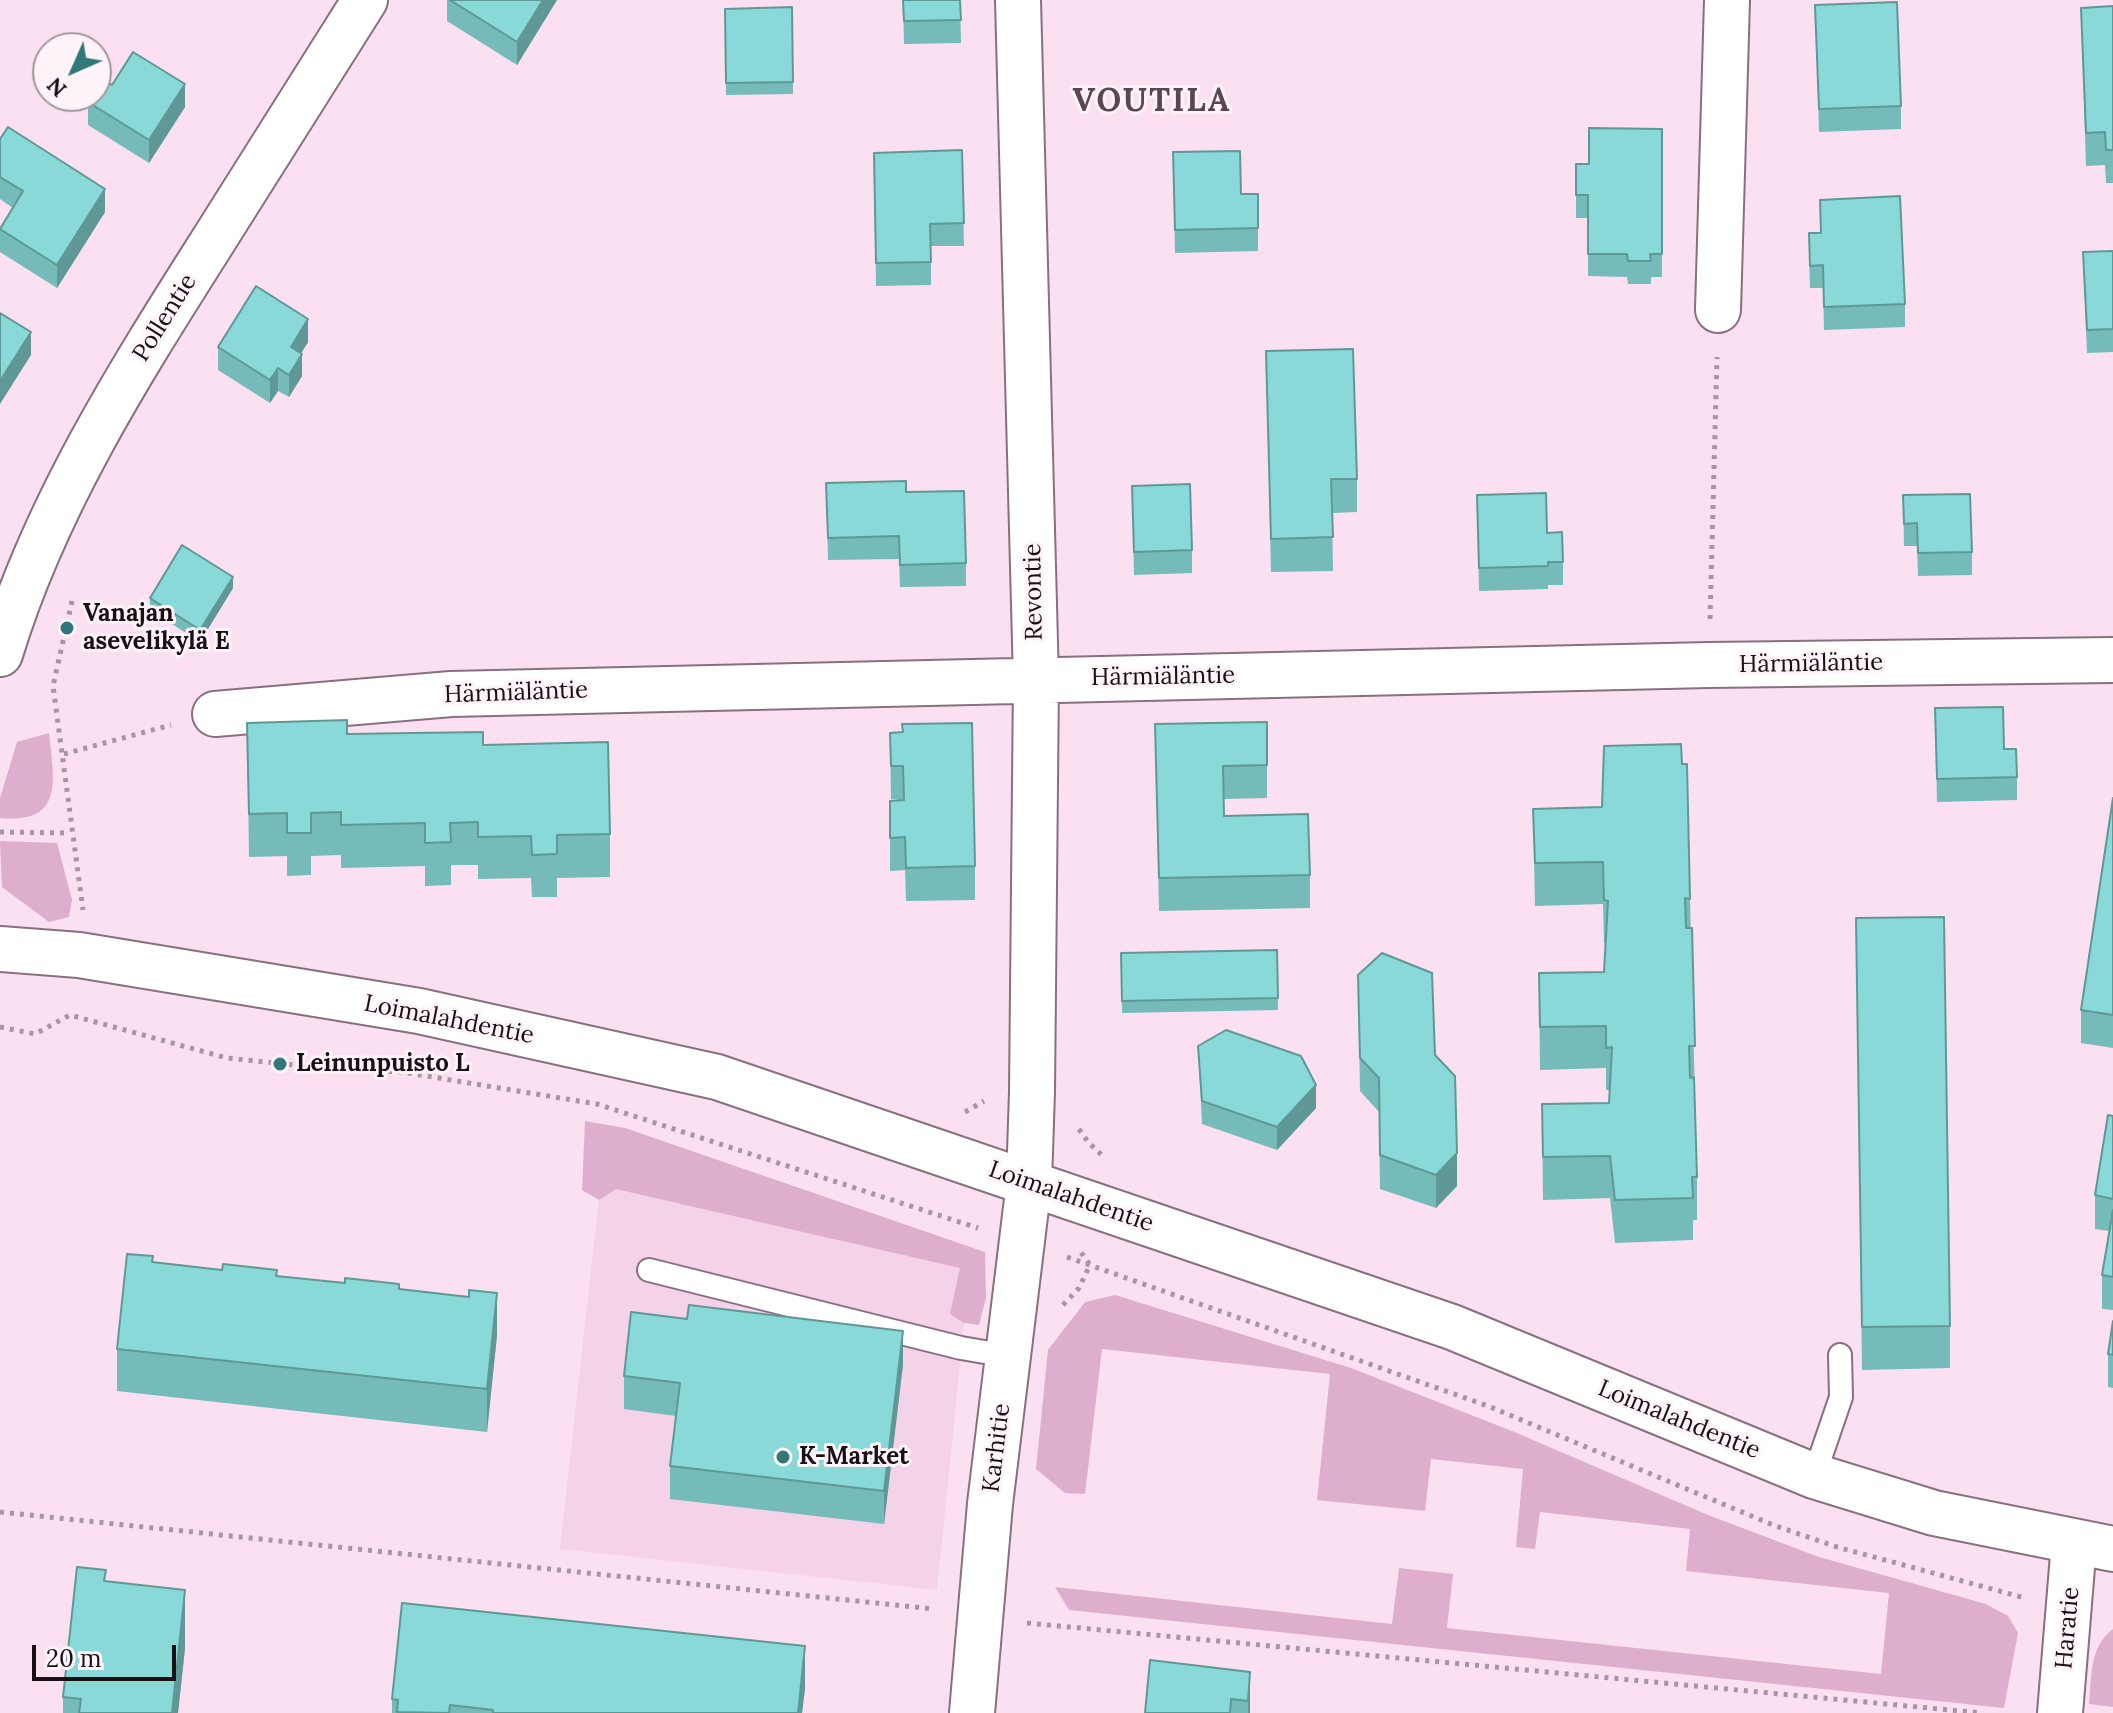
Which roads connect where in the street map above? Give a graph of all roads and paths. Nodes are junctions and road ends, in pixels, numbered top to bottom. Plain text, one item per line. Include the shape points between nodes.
1 (365, 0) edge
2 (1018, 0) edge
3 (1727, 0) edge
4 (1718, 310) dead end
5 (73, 599) dead end
6 (0, 654) edge
7 (2113, 660) edge
8 (1036, 680) junction
9 (215, 714) joint
10 (64, 754) junction
11 (0, 832) edge
12 (70, 833) junction
13 (0, 949) edge
14 (79, 955) junction
15 (70, 1015) junction
16 (0, 1027) edge
17 (1029, 1183) junction
18 (1022, 1242) junction
19 (649, 1270) dead end
20 (1840, 1355) dead end
21 (1008, 1356) junction
22 (1814, 1476) junction
23 (2093, 1546) edge
24 (2071, 1607) junction
25 (972, 1713) edge
26 (2060, 1713) edge

1 - 6 street, Pollentie via 145,348 76,469 19,591
2 - 8 street, Revontie
3 - 4 street
5 - 10 path via 53,686
7 - 8 street, Härmiäläntie
8 - 9 street, Härmiäläntie via 451,694
8 - 17 street, Revontie
9 - 10 path
10 - 12 path
11 - 12 path
12 - 14 path via 83,906
13 - 14 street, Loimalahdentie
14 - 15 path
14 - 17 street, Loimalahdentie via 419,1011 717,1077
15 - 16 path via 35,1034
15 - 18 path via 227,1058 402,1072 597,1104
17 - 18 street, Karhitie
17 - 22 street, Loimalahdentie via 1452,1327
18 - 21 street, Karhitie
18 - 24 path via 1488,1406 1773,1525 1967,1583
19 - 21 lane
20 - 22 lane via 1841,1397
21 - 25 street, Karhitie
22 - 23 street, Loimalahdentie via 1934,1513
23 - 24 street, Haratie
24 - 26 street, Haratie

